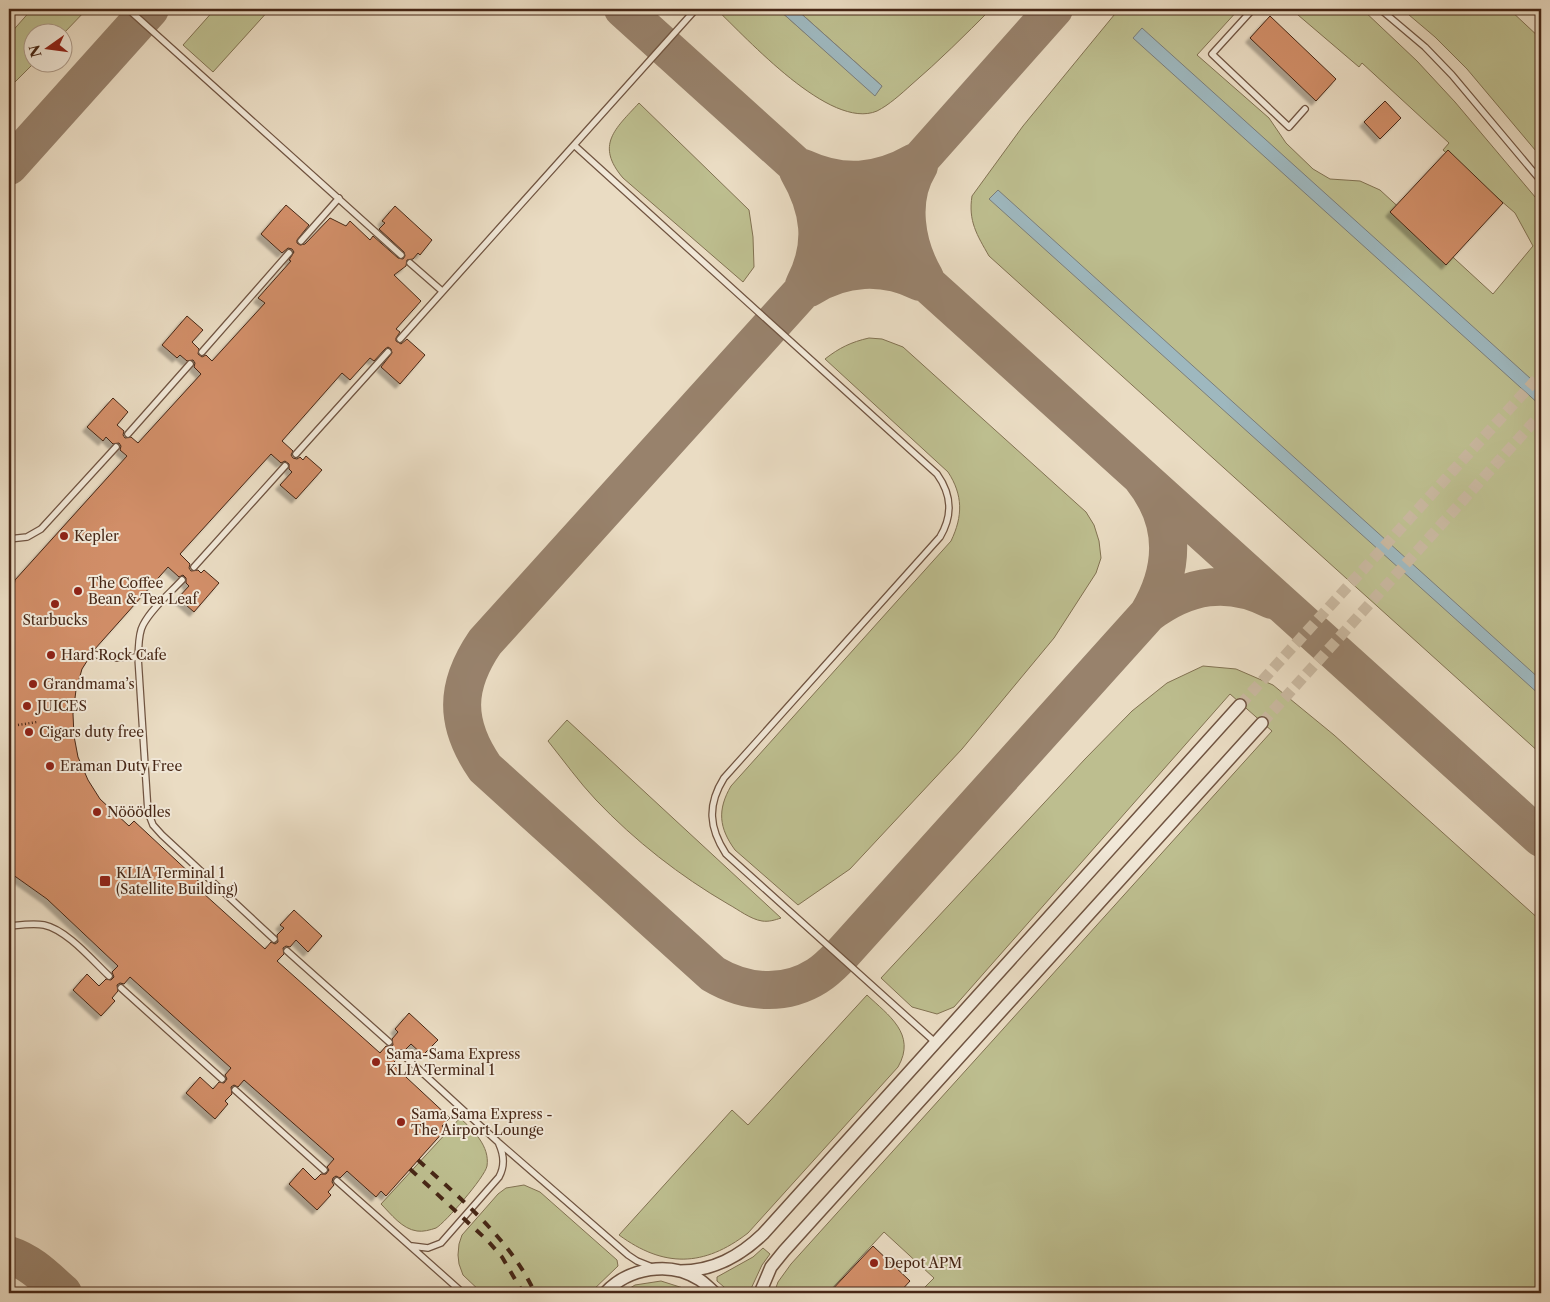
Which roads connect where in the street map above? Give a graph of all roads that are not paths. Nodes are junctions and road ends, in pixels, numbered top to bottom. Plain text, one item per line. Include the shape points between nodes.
1 (128, 9) edge
2 (696, 9) edge
3 (1253, 9) edge
4 (1380, 9) edge
5 (1305, 109) dead end
6 (574, 145) junction
7 (1541, 181) edge
8 (339, 198) junction
9 (301, 240) dead end
10 (289, 253) dead end
11 (401, 254) dead end
12 (410, 263) dead end
13 (442, 291) junction
14 (400, 339) dead end
15 (202, 352) dead end
16 (388, 352) dead end
17 (190, 364) dead end
18 (128, 434) dead end
19 (116, 447) dead end
20 (296, 454) dead end
21 (285, 466) dead end
22 (9, 539) edge
23 (194, 567) dead end
24 (9, 574) edge
25 (182, 580) dead end
26 (11, 583) dead end
27 (91, 654) dead end
28 (138, 657) junction
29 (1240, 705) tunnel mouth
30 (1262, 723) tunnel mouth
31 (9, 926) edge
32 (274, 939) dead end
33 (287, 951) dead end
34 (108, 976) dead end
35 (121, 988) dead end
36 (389, 1042) dead end
37 (936, 1043) junction
38 (402, 1054) dead end
39 (222, 1079) dead end
40 (235, 1090) dead end
41 (498, 1142) junction
42 (324, 1170) dead end
43 (338, 1181) dead end
44 (409, 1244) junction
45 (662, 1269) junction
46 (680, 1271) junction
47 (463, 1293) edge
48 (605, 1293) edge
49 (715, 1293) edge
50 (760, 1293) edge

1 - 8 lane
2 - 6 lane
3 - 5 lane via 1212,54 1290,127
4 - 7 lane via 1452,75
6 - 13 lane
6 - 37 lane via 937,474 944,484 950,509 940,537 724,778 717,789 712,812 715,834 726,854
8 - 9 lane
8 - 11 lane
10 - 15 lane
12 - 13 lane
13 - 14 lane
16 - 20 lane
17 - 18 lane
19 - 22 lane via 41,530 27,537
21 - 23 lane
24 - 26 lane
25 - 28 lane via 142,626
27 - 28 lane
28 - 32 lane via 146,797 153,825
29 - 37 street
30 - 50 street via 784,1251 771,1267
31 - 34 lane via 35,924 56,929
33 - 36 lane
35 - 39 lane
37 - 46 street via 752,1245 717,1265
38 - 41 lane
40 - 42 lane
41 - 44 lane via 504,1163 499,1177 441,1243 424,1248
41 - 45 lane via 628,1255
43 - 44 lane
44 - 47 lane
45 - 46 street
45 - 48 street via 648,1269 630,1275
46 - 49 street via 701,1281

